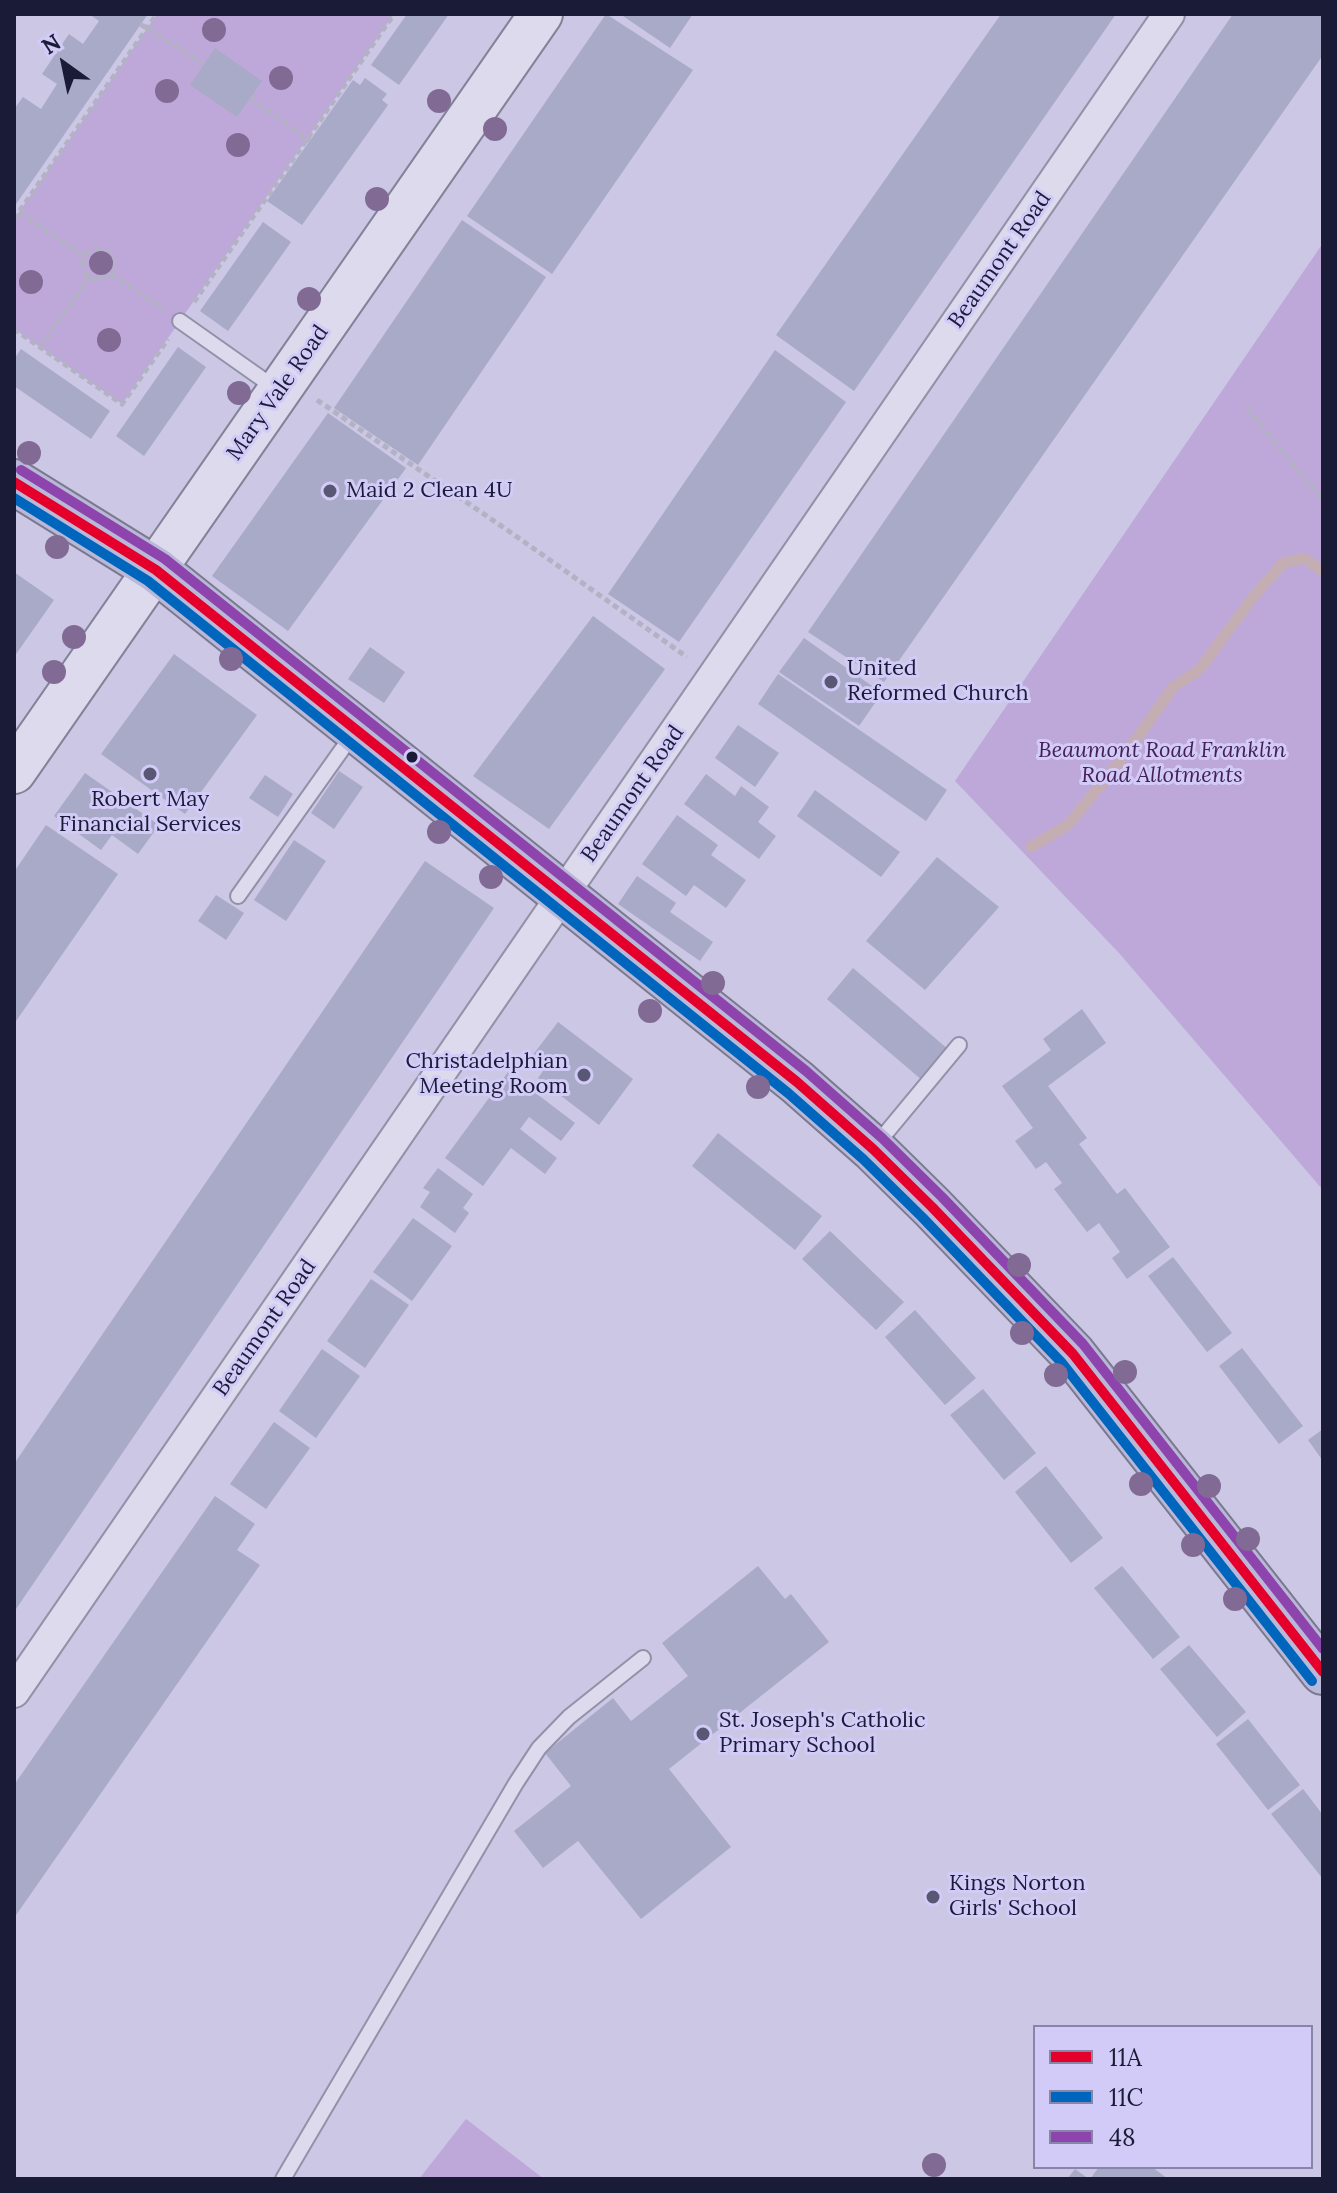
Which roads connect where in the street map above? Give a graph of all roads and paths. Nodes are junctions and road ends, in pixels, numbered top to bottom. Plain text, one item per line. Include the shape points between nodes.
1 (157, 14) edge
2 (394, 14) edge
3 (1169, 14) edge
4 (532, 17) edge
5 (144, 26) junction
6 (203, 64) dead end
7 (250, 98) dead end
8 (309, 139) junction
9 (19, 212) junction
10 (14, 219) edge
11 (85, 256) junction
12 (111, 274) junction
13 (90, 276) junction
14 (180, 321) junction
15 (14, 329) edge
16 (40, 347) junction
17 (282, 386) junction
18 (1247, 408) dead end
19 (14, 482) edge
20 (1323, 501) edge
21 (156, 570) junction
22 (714, 676) junction
23 (355, 731) junction
24 (14, 772) edge
25 (562, 895) junction
26 (238, 896) dead end
27 (959, 1045) dead end
28 (873, 1149) junction
29 (643, 1658) dead end
30 (1323, 1672) edge
31 (14, 1692) edge
32 (283, 2179) edge

1 - 5 path
2 - 8 path
3 - 22 street, Beaumont Road
4 - 17 street, Mary Vale Road
5 - 6 path
5 - 9 path
7 - 8 path
8 - 14 path
9 - 10 path
9 - 11 path
11 - 12 path via 97,248 107,251 113,260
11 - 13 path via 83,269
12 - 13 path via 101,280
12 - 14 path
13 - 16 path
14 - 16 path via 122,404
14 - 17 lane
15 - 16 path
17 - 21 street, Mary Vale Road
17 - 22 path via 323,404
18 - 20 path
19 - 21 highway
21 - 23 highway
21 - 24 street, Mary Vale Road
22 - 25 street, Beaumont Road
23 - 25 highway
23 - 26 lane
25 - 28 highway
25 - 31 street, Beaumont Road
27 - 28 lane
28 - 30 highway via 1073,1354
29 - 32 lane via 539,1748

